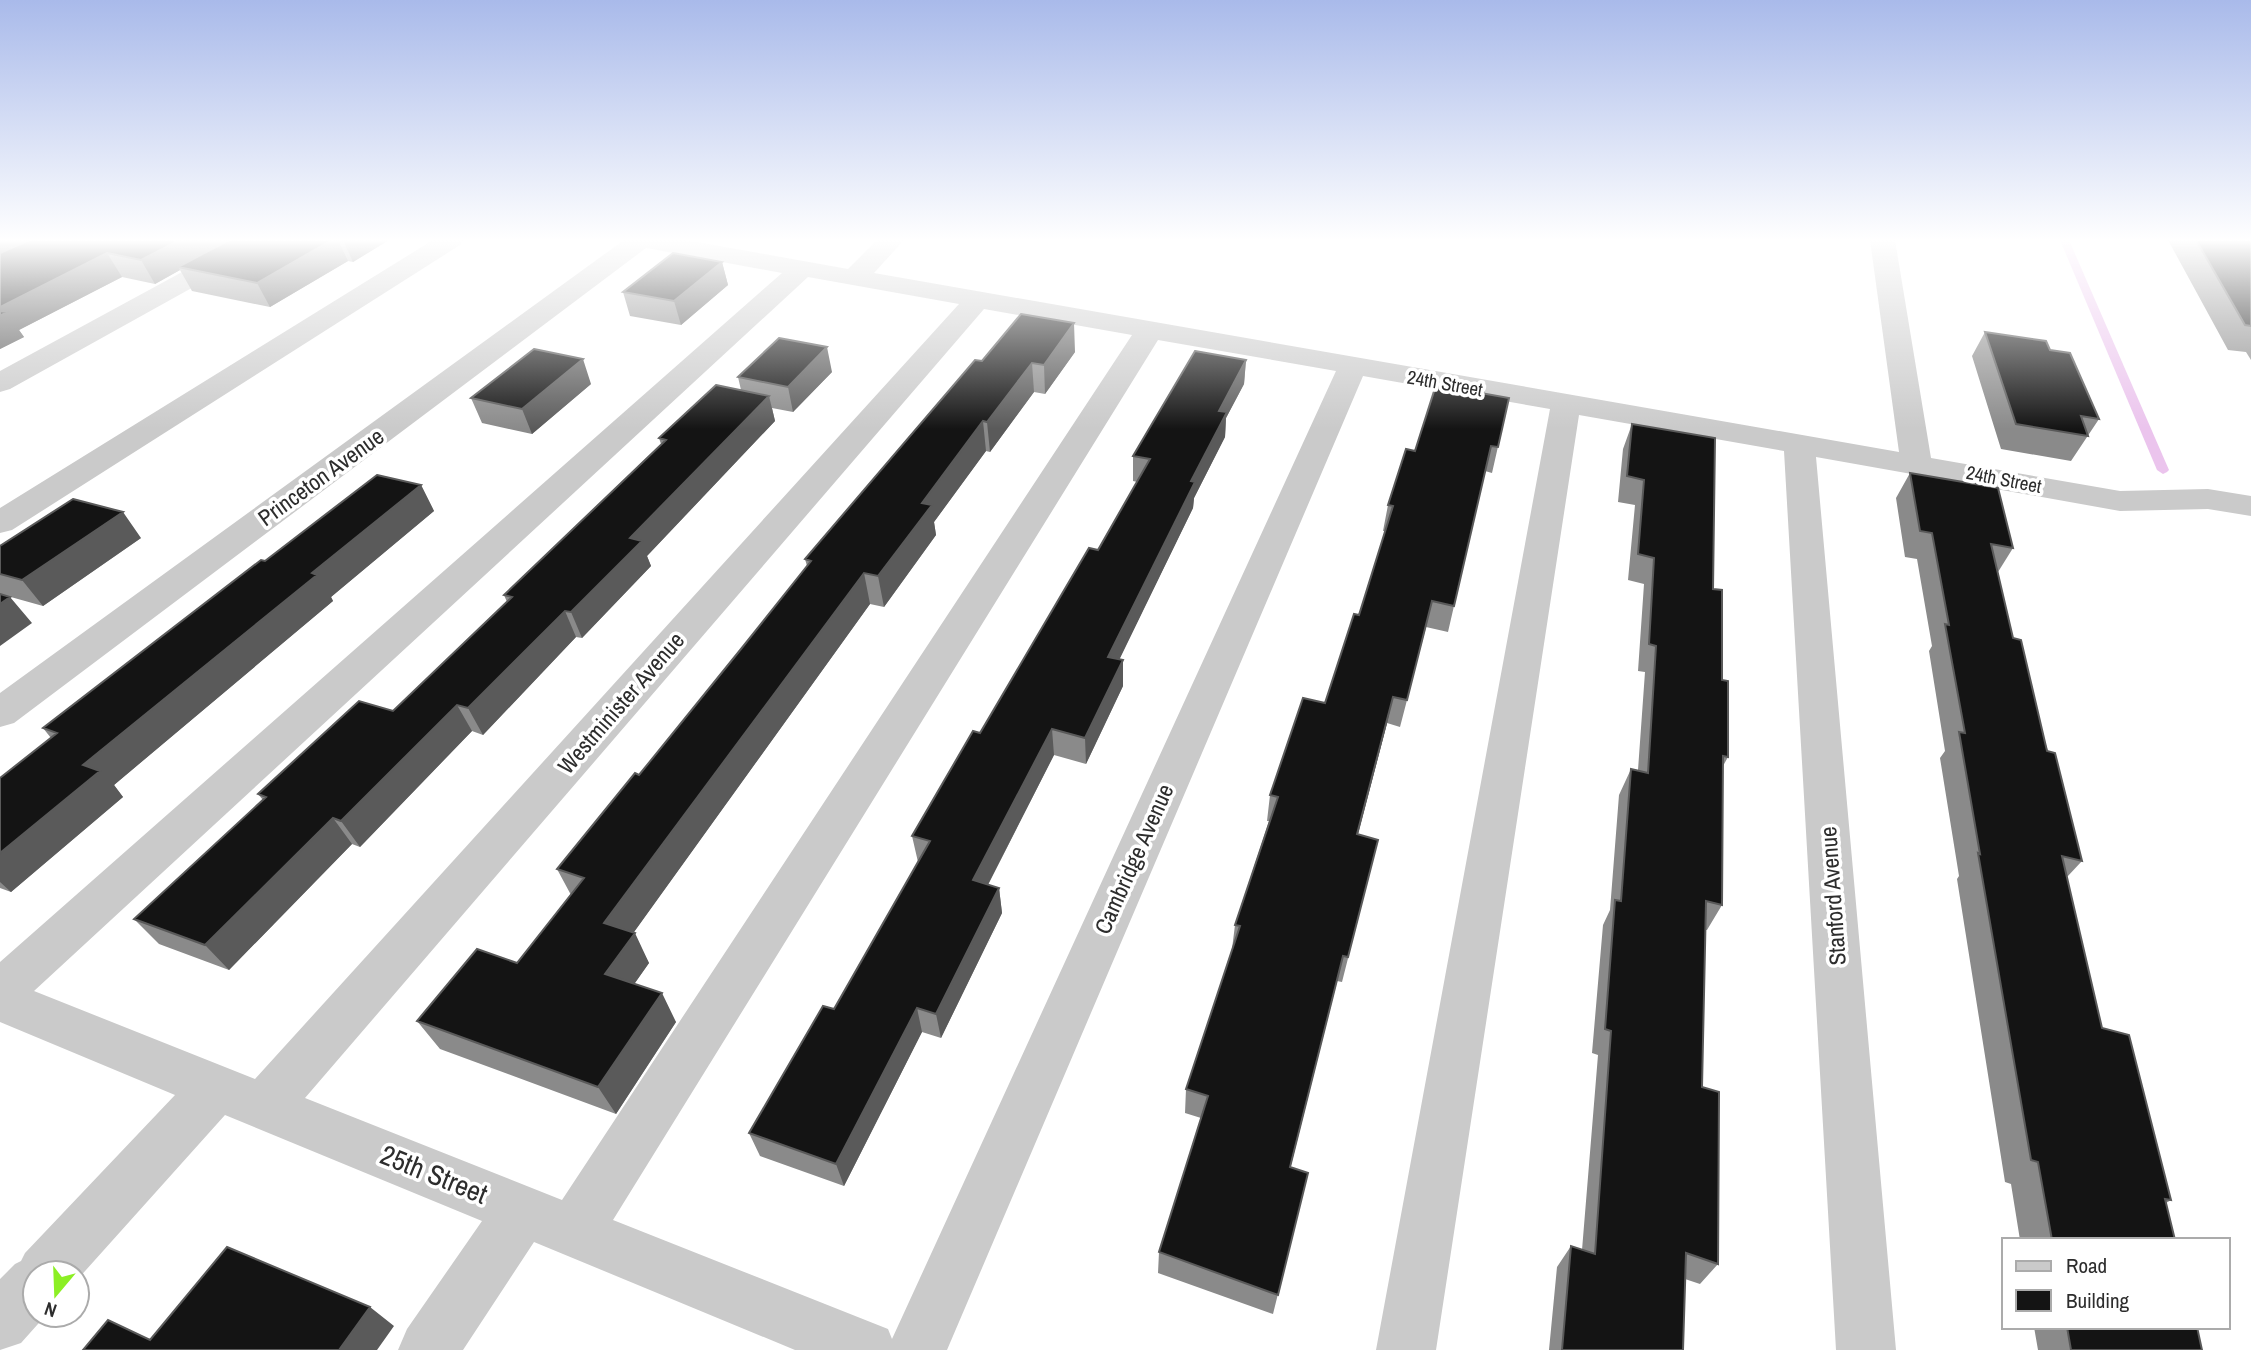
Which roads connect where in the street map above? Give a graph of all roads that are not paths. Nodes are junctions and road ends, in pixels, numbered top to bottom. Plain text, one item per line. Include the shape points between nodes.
1 (145, 303) edge
2 (351, 303) edge
3 (556, 303) edge
4 (764, 303) edge
5 (974, 303) edge
6 (988, 303) edge
7 (1892, 303) edge
8 (1149, 331) junction
9 (1352, 368) junction
10 (0, 383) edge
11 (1566, 403) junction
12 (1800, 443) junction
13 (1916, 463) junction
14 (2251, 506) edge
15 (0, 523) edge
16 (0, 713) edge
17 (0, 992) edge
18 (0, 1000) edge
19 (217, 1087) junction
20 (265, 1106) junction
21 (523, 1210) junction
22 (574, 1231) junction
23 (59, 1259) edge
24 (21, 1299) edge
25 (0, 1322) edge
26 (428, 1350) edge
27 (867, 1350) edge
28 (917, 1350) edge
29 (1406, 1350) edge
30 (1866, 1350) edge

1 - 10 street
2 - 15 street
3 - 16 street, Princeton Avenue
4 - 17 street
5 - 20 street, Westminister Avenue
6 - 8 street, 24th Street
7 - 13 street
8 - 9 street, 24th Street
8 - 22 street
9 - 11 street, 24th Street
9 - 28 street, Cambridge Avenue
11 - 12 street, 24th Street
11 - 29 street
12 - 13 street, 24th Street
12 - 30 street, Stanford Avenue
13 - 14 street, 24th Street via 2120,501 2208,499
18 - 19 street, 25th Street
19 - 20 street, 25th Street
19 - 23 street
20 - 21 street, 25th Street
21 - 22 street, 25th Street
21 - 26 street
22 - 27 street, 25th Street
24 - 25 street

